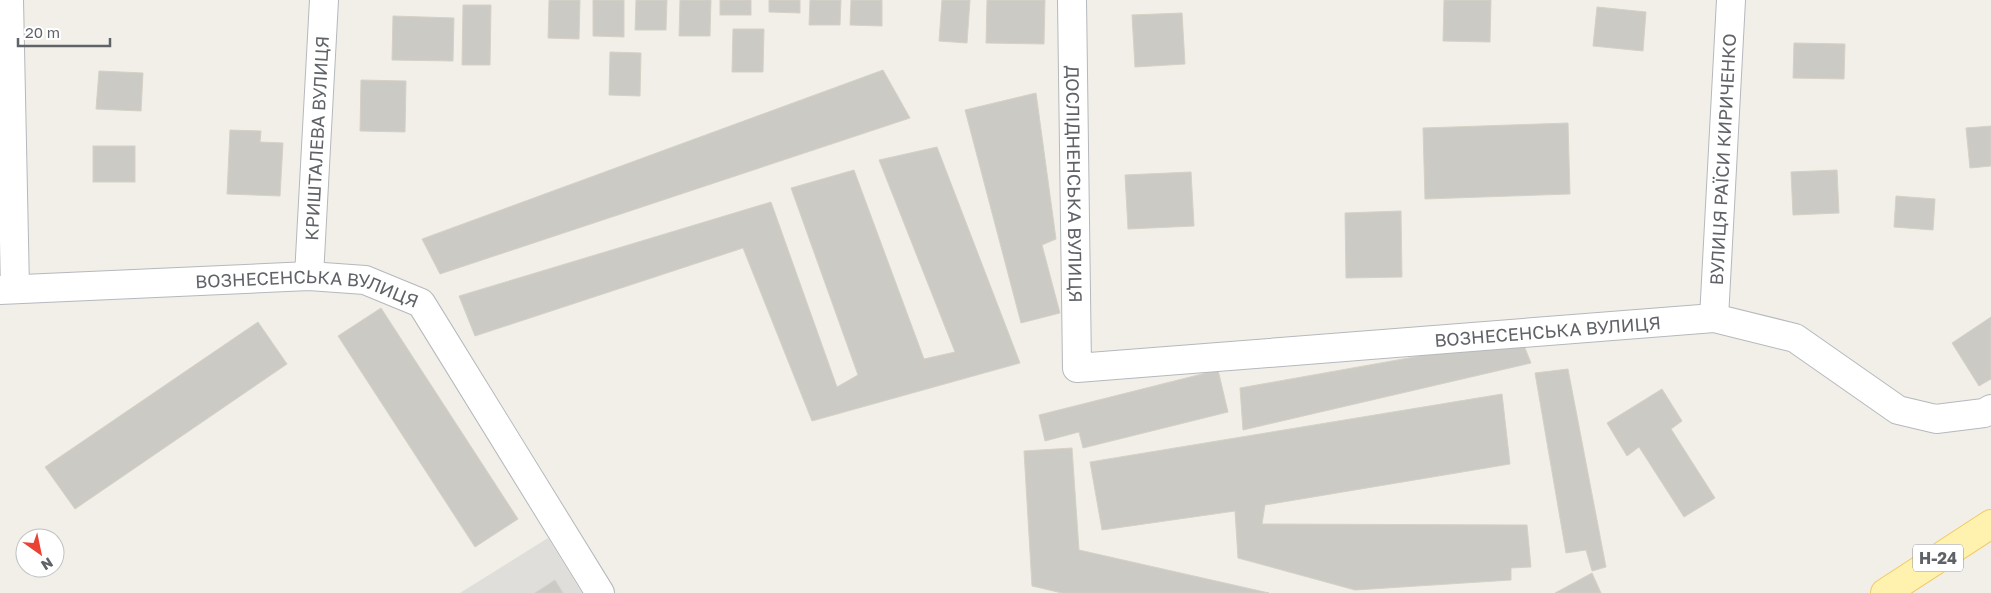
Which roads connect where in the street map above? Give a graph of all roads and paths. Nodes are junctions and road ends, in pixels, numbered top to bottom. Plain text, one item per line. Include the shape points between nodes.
1 (9, 0) edge
2 (324, 0) edge
3 (1072, 0) edge
4 (1731, 0) edge
5 (309, 276) junction
6 (8, 290) edge
7 (1714, 318) junction
8 (1077, 368) joint
9 (1991, 409) edge
10 (1991, 524) edge
11 (600, 593) edge
12 (1885, 593) edge

1 - 6 street
2 - 5 street, КРИШТАЛЕВА ВУЛИЦЯ
3 - 8 street, ДОСЛІДНЕНСЬКА ВУЛИЦЯ
4 - 7 street, ВУЛИЦЯ РАЇСИ КИРИЧЕНКО
5 - 6 street, ВОЗНЕСЕНСЬКА ВУЛИЦЯ
5 - 11 street, ВОЗНЕСЕНСЬКА ВУЛИЦЯ via 365,280 421,302
7 - 8 street, ВОЗНЕСЕНСЬКА ВУЛИЦЯ
7 - 9 street, ВОЗНЕСЕНСЬКА ВУЛИЦЯ via 1795,338 1898,410 1936,419 1984,413
10 - 12 main road, Н-24

